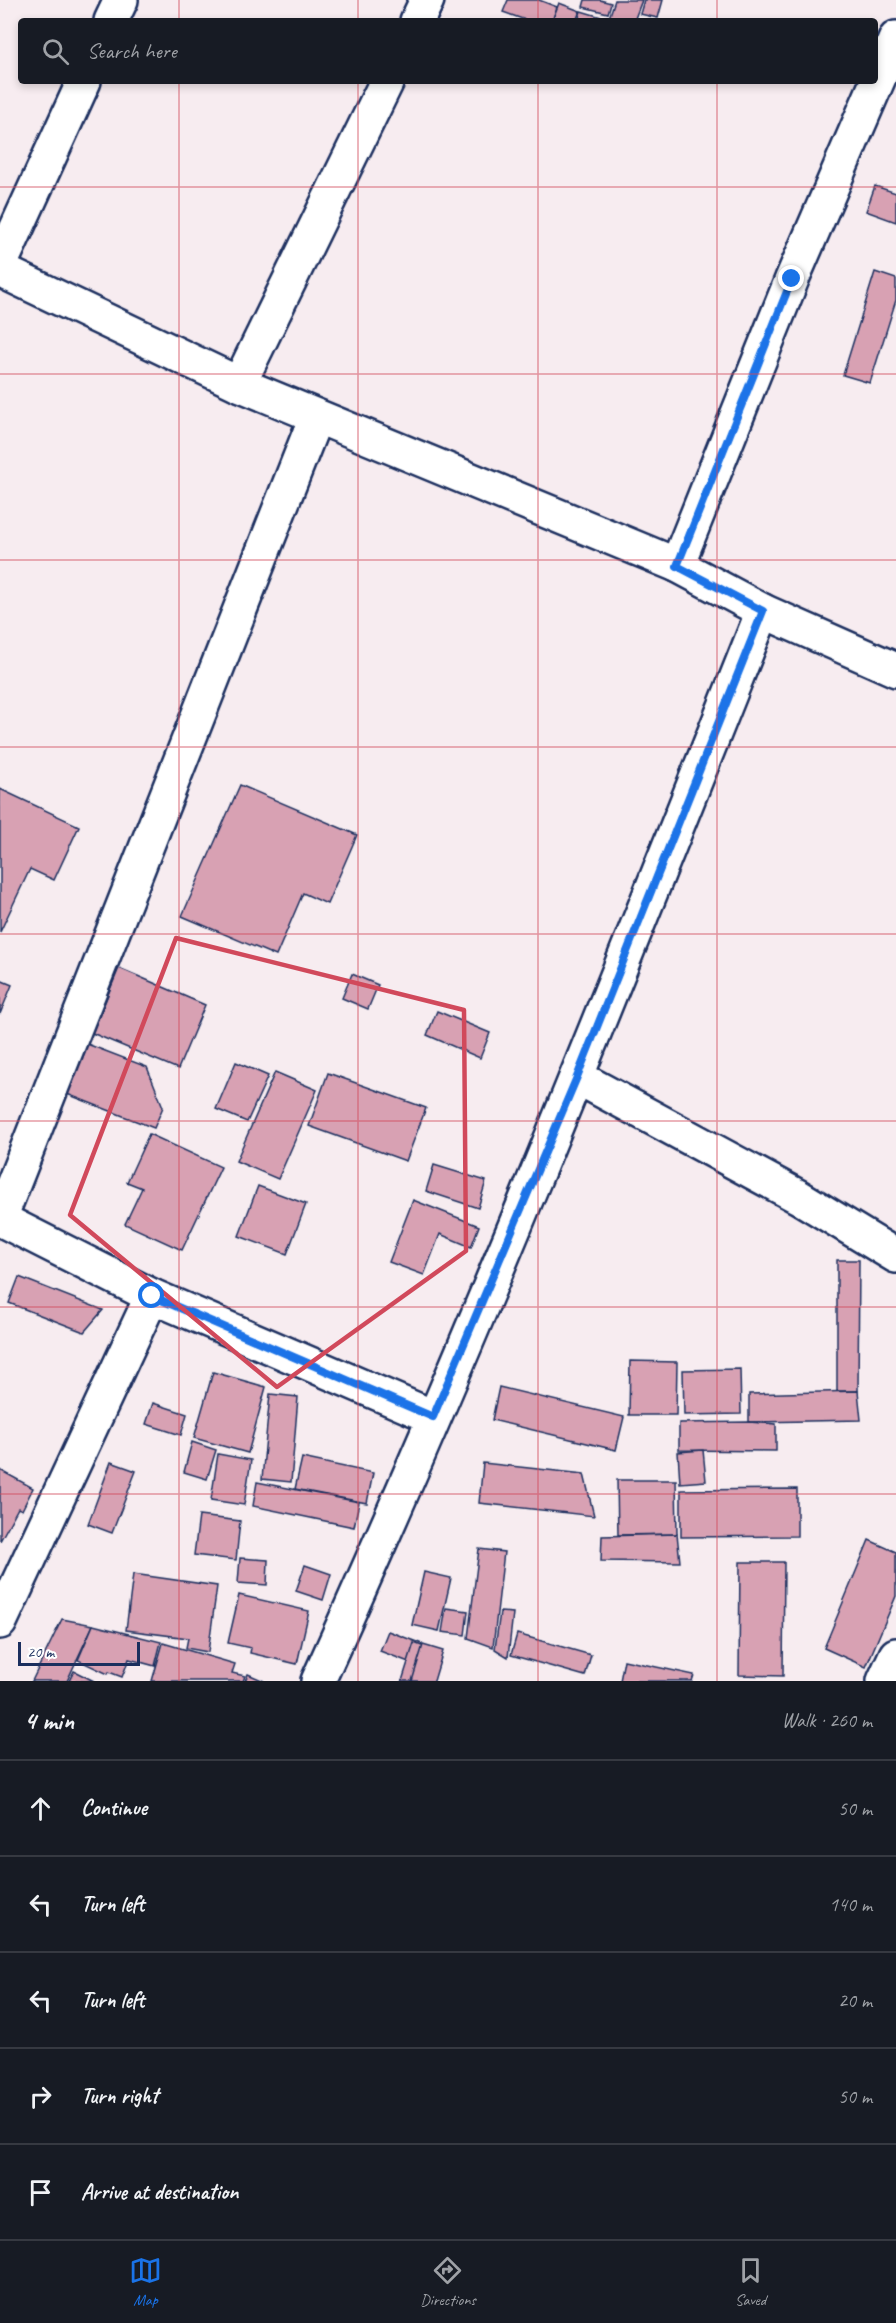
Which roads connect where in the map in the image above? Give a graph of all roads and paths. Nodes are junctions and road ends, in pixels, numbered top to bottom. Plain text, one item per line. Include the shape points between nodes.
1 (121, 0) edge
2 (427, 0) edge
3 (112, 18) edge
4 (418, 18) edge
5 (896, 38) edge
6 (878, 80) edge
7 (83, 84) edge
8 (386, 84) edge
9 (876, 84) edge
10 (0, 265) edge
11 (0, 270) edge
12 (239, 384) junction
13 (316, 417) junction
14 (677, 566) junction
15 (763, 611) junction
16 (896, 670) edge
17 (577, 1077) junction
18 (0, 1218) edge
19 (896, 1256) edge
20 (152, 1296) junction
21 (433, 1417) junction
22 (0, 1622) edge
23 (896, 1655) edge
24 (318, 1681) edge
25 (884, 1681) edge

1 - 3 street
2 - 4 street
5 - 6 street
7 - 10 street
8 - 12 street
9 - 14 street via 792,279
11 - 12 street
12 - 13 street
13 - 14 street
13 - 18 street
14 - 15 street
15 - 16 street
15 - 17 street
17 - 19 street via 799,1197
17 - 21 street
18 - 20 street
20 - 21 street
20 - 22 street
21 - 24 street
23 - 25 street

